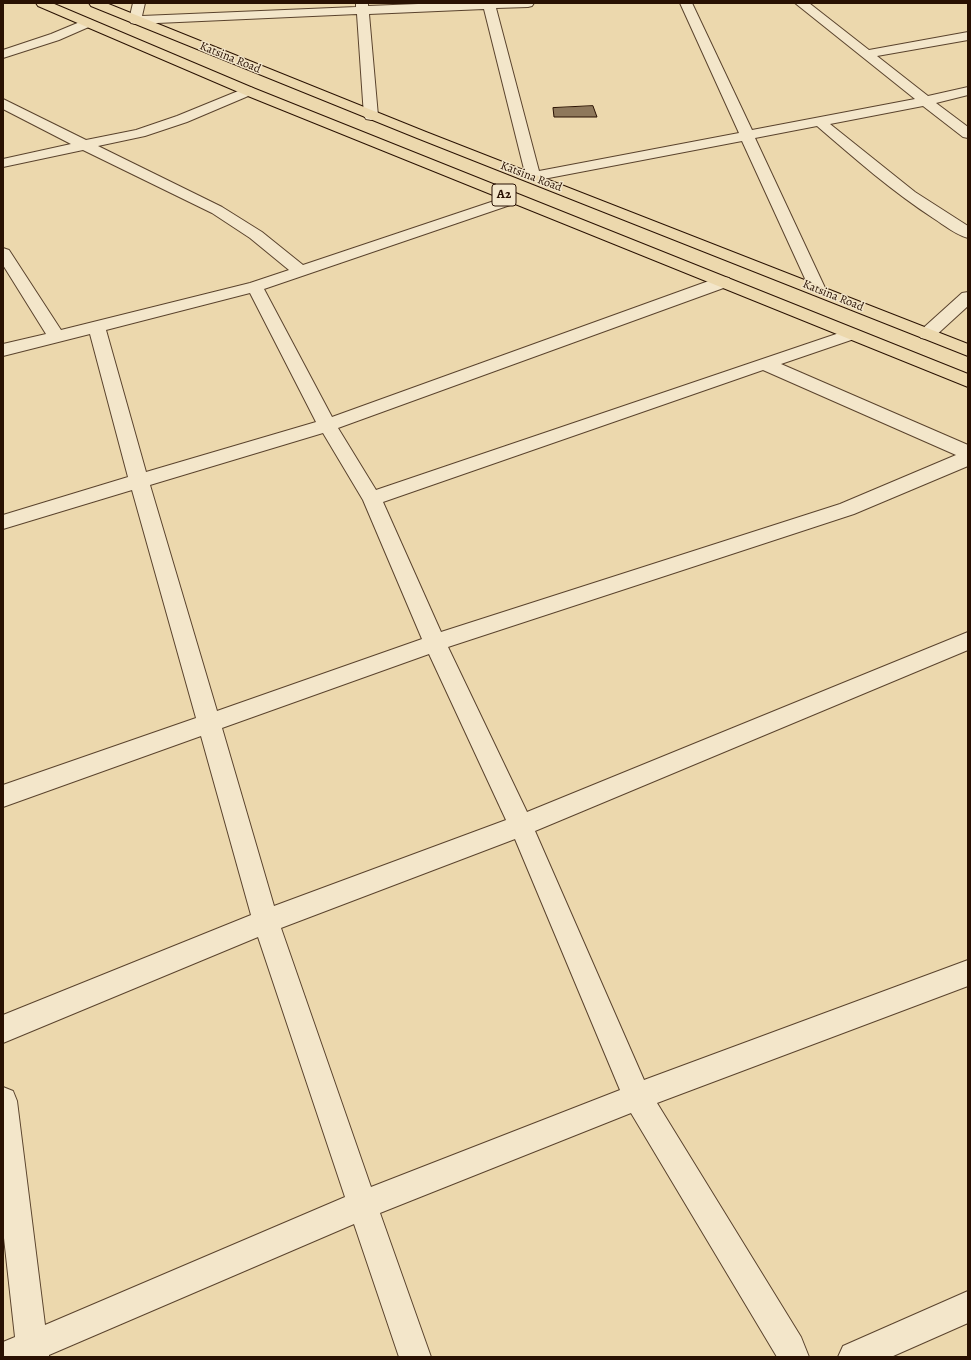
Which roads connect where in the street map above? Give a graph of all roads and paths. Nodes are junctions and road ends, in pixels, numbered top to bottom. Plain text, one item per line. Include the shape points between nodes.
1 (42, 3) edge
2 (95, 3) edge
3 (140, 3) edge
4 (528, 3) edge
5 (686, 3) edge
6 (801, 3) edge
7 (489, 4) edge
8 (362, 6) edge
9 (135, 20) junction
10 (88, 23) junction
11 (968, 36) edge
12 (3, 54) edge
13 (866, 54) junction
14 (968, 91) edge
15 (248, 92) junction
16 (926, 101) junction
17 (3, 103) edge
18 (371, 116) junction
19 (820, 122) junction
20 (968, 134) edge
21 (746, 136) junction
22 (84, 145) junction
23 (3, 163) edge
24 (533, 178) junction
25 (514, 199) junction
26 (968, 233) edge
27 (3, 253) edge
28 (301, 272) junction
29 (723, 282) junction
30 (255, 287) junction
31 (818, 290) junction
32 (968, 297) edge
33 (97, 327) junction
34 (851, 334) junction
35 (927, 334) junction
36 (57, 337) junction
37 (3, 350) edge
38 (968, 350) edge
39 (764, 364) junction
40 (968, 381) edge
41 (327, 425) junction
42 (968, 452) edge
43 (968, 458) edge
44 (139, 481) junction
45 (372, 499) junction
46 (3, 522) edge
47 (968, 641) edge
48 (435, 643) junction
49 (209, 723) junction
50 (3, 796) edge
51 (521, 826) junction
52 (266, 921) junction
53 (968, 973) edge
54 (3, 1029) edge
55 (637, 1096) junction
56 (3, 1101) edge
57 (362, 1205) junction
58 (968, 1307) edge
59 (23, 1353) edge
60 (786, 1354) edge
61 (415, 1357) edge
62 (854, 1357) edge

1 - 10 highway, A2
2 - 9 highway, Katsina Road / A2
3 - 9 street
4 - 7 street
5 - 21 street
6 - 13 street
7 - 8 street
7 - 24 street
8 - 9 street
8 - 18 street
9 - 18 highway, Katsina Road / A2
10 - 12 street
10 - 15 highway, A2
11 - 13 street
13 - 16 street
14 - 16 street
15 - 22 street via 140,133
15 - 25 highway, A2
16 - 19 street
16 - 20 street
17 - 22 street
18 - 24 highway, Katsina Road / A2
19 - 21 street
19 - 26 street via 900,189 938,216
21 - 24 street
21 - 31 street
22 - 23 street
22 - 28 street via 217,210 256,235
24 - 31 highway, Katsina Road / A2
25 - 28 street
25 - 29 highway, A2
27 - 36 street
28 - 30 street
29 - 34 highway, A2
29 - 41 street
30 - 33 street
30 - 41 street
31 - 35 highway, Katsina Road / A2
32 - 35 street
33 - 36 street
33 - 44 street
34 - 39 street
34 - 40 highway, A2
35 - 38 highway, Katsina Road / A2
36 - 37 street
39 - 42 street
39 - 45 street
41 - 44 street
41 - 45 street
43 - 48 street via 847,509
44 - 46 street
44 - 49 street
45 - 48 street
47 - 51 street
48 - 49 street
48 - 51 street
49 - 50 street
49 - 52 street
51 - 52 street
51 - 55 street
52 - 54 street
52 - 57 street
53 - 55 street
55 - 57 street
55 - 60 street
56 - 59 street
57 - 59 street
57 - 61 street
58 - 62 street

